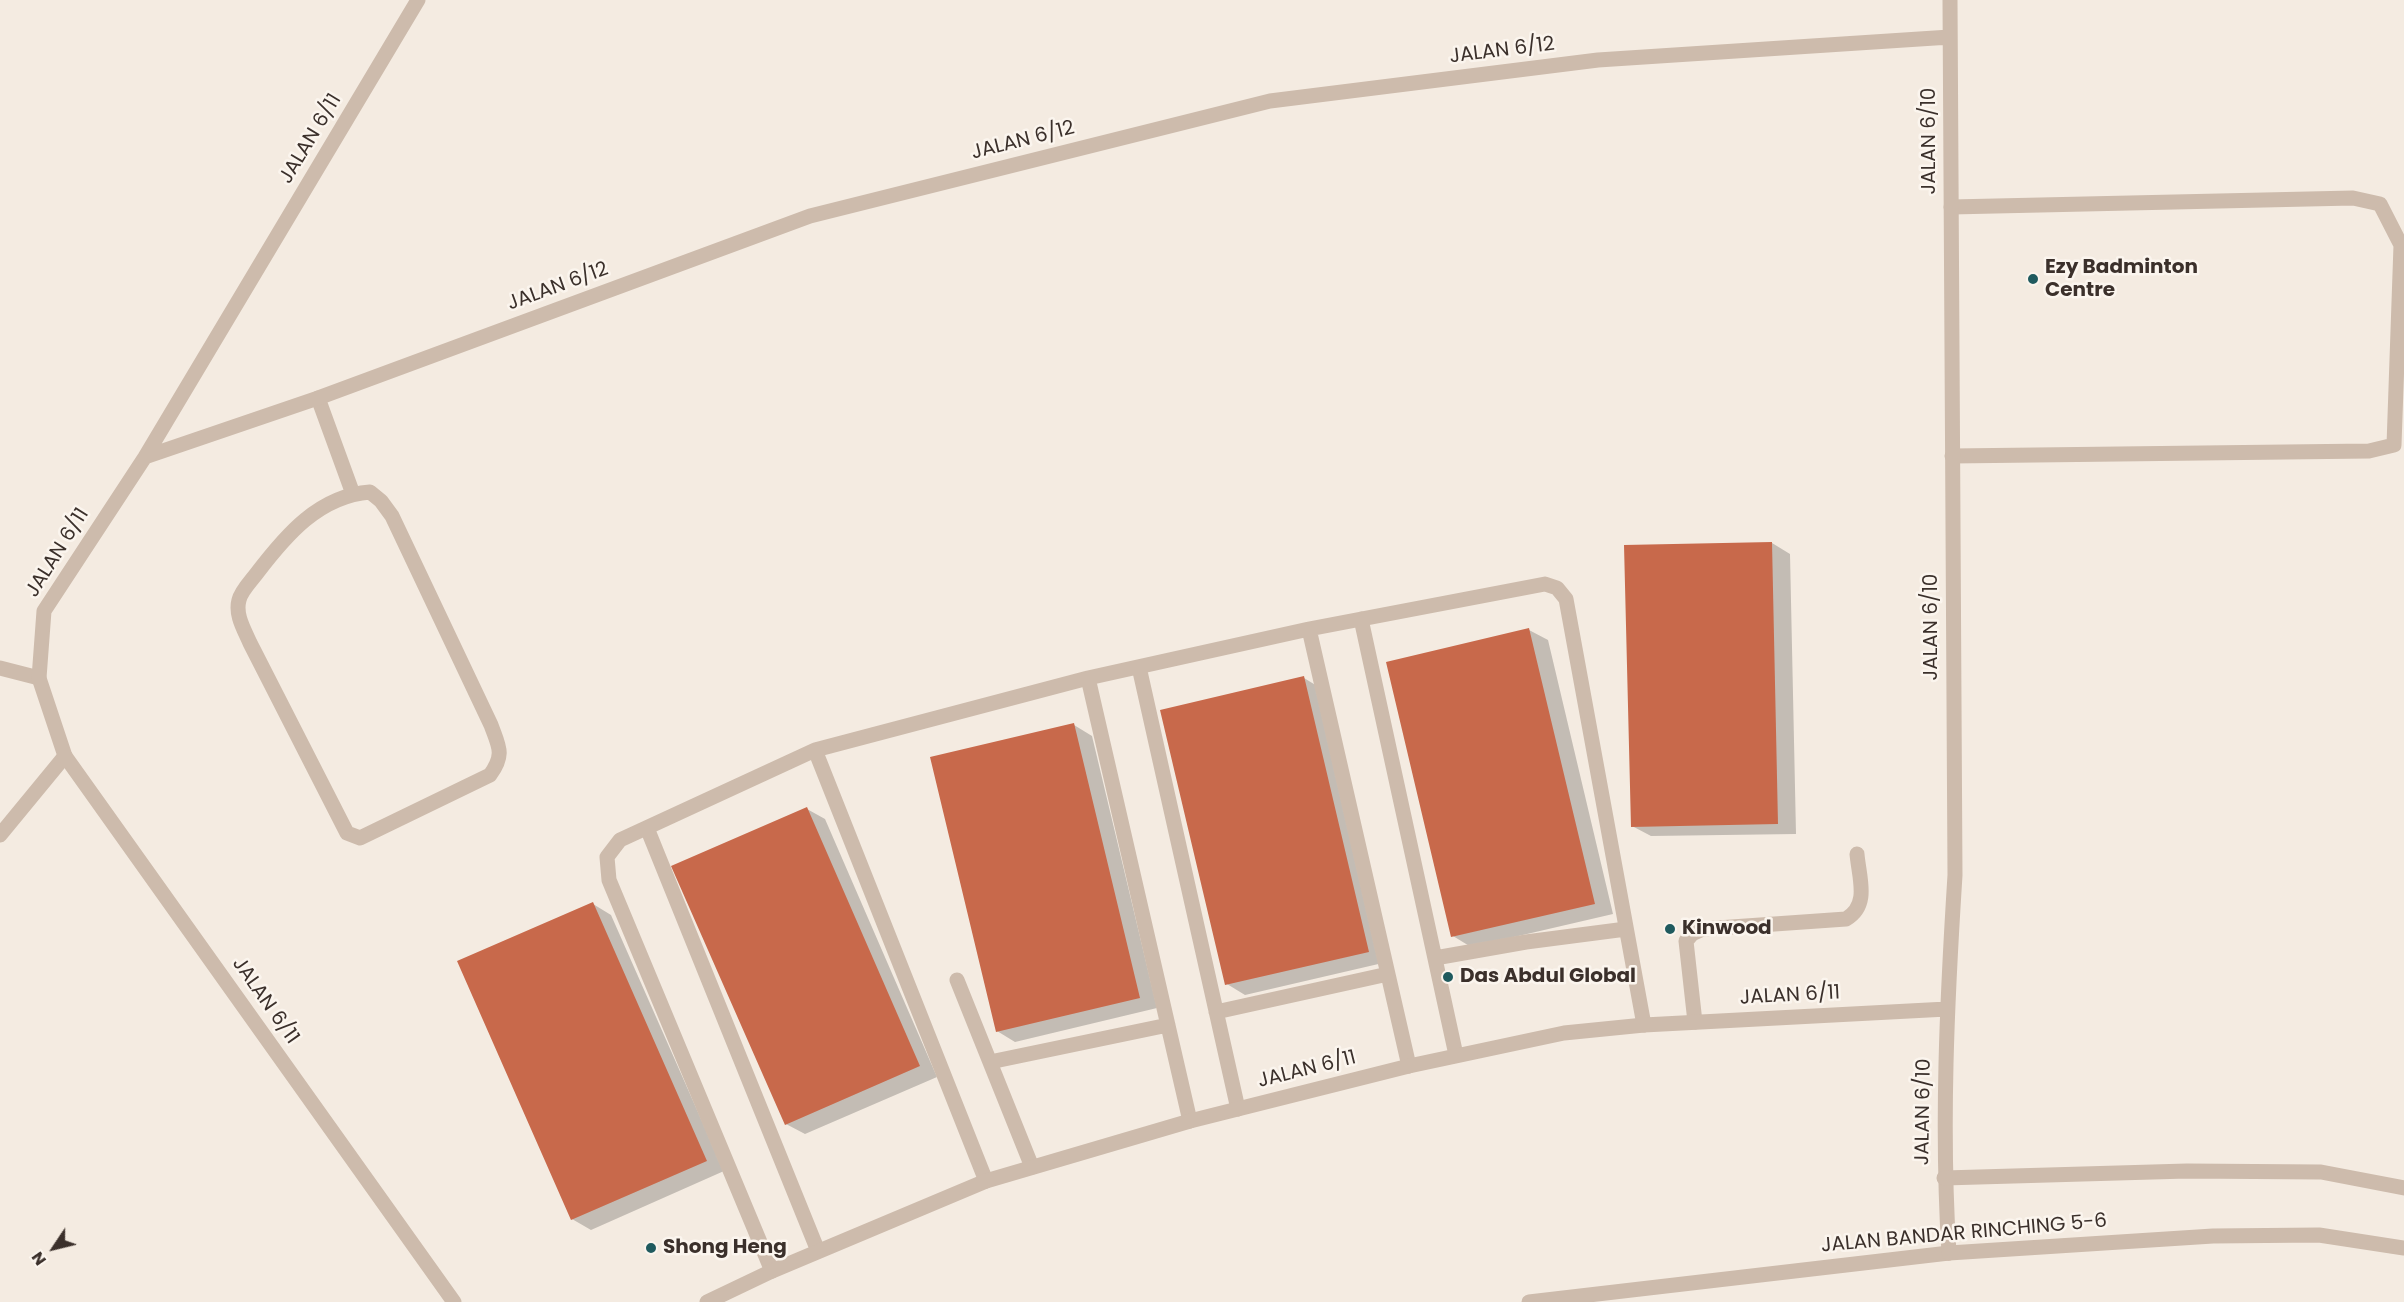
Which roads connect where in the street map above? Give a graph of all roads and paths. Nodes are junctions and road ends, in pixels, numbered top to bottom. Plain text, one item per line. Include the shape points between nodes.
1 (418, 0) edge
2 (1950, 0) edge
3 (1950, 37) junction
4 (1951, 207) junction
5 (318, 398) junction
6 (1952, 456) junction
7 (145, 457) junction
8 (353, 494) junction
9 (1361, 619) junction
10 (1309, 629) junction
11 (1139, 667) junction
12 (0, 668) edge
13 (39, 678) junction
14 (1088, 678) junction
15 (815, 750) junction
16 (65, 756) junction
17 (647, 828) junction
18 (0, 835) edge
19 (1857, 854) dead end
20 (1626, 929) junction
21 (1435, 958) junction
22 (1388, 974) junction
23 (957, 980) dead end
24 (1947, 1009) junction
25 (1216, 1012) junction
26 (1695, 1022) junction
27 (1168, 1025) junction
28 (1644, 1025) junction
29 (1456, 1056) junction
30 (990, 1062) junction
31 (1409, 1066) junction
32 (1238, 1109) junction
33 (1190, 1121) junction
34 (1032, 1167) junction
35 (1944, 1178) junction
36 (986, 1181) junction
37 (2404, 1188) edge
38 (2404, 1248) edge
39 (818, 1251) junction
40 (1949, 1253) junction
41 (772, 1270) junction
42 (454, 1302) edge
43 (707, 1302) edge
44 (1529, 1302) edge

1 - 7 street, JALAN 6/11
2 - 3 street, JALAN 6/10
3 - 4 street, JALAN 6/10
3 - 5 street, JALAN 6/12 via 1598,60 1270,101 810,216
4 - 6 street, JALAN 6/10
4 - 6 street via 2353,198 2380,204 2401,245 2394,445 2369,451
5 - 7 street, JALAN 6/12
5 - 8 street
6 - 24 street, JALAN 6/10 via 1955,875
7 - 13 street, JALAN 6/11 via 44,612
8 - 8 street via 370,492 392,516 501,753 490,775 360,838 347,833 237,613 239,597 303,521 332,501
9 - 10 street
9 - 20 street via 1545,584 1557,588 1566,599
9 - 21 street
10 - 11 street
10 - 22 street
11 - 14 street
11 - 25 street
12 - 13 street
13 - 16 street, JALAN 6/11
14 - 15 street
14 - 27 street
15 - 17 street
15 - 36 street
16 - 18 street
16 - 42 street, JALAN 6/11
17 - 39 street
17 - 41 street via 620,840 607,857 609,880
19 - 26 street via 1862,904 1846,918 1703,929 1692,934 1686,941
20 - 21 street
20 - 28 street
21 - 29 street
22 - 25 street
22 - 31 street
23 - 30 street
24 - 26 street, JALAN 6/11
24 - 35 street, JALAN 6/10
25 - 32 street
26 - 28 street, JALAN 6/11
27 - 30 street
27 - 33 street
28 - 29 street, JALAN 6/11 via 1564,1033
29 - 31 street, JALAN 6/11
30 - 34 street
31 - 32 street, JALAN 6/11
32 - 33 street, JALAN 6/11
33 - 34 street, JALAN 6/11
34 - 36 street, JALAN 6/11
35 - 37 street via 2155,1171 2321,1172
35 - 40 street, JALAN 6/10
36 - 39 street, JALAN 6/11
38 - 40 street, JALAN BANDAR RINCHING 5-6 via 2319,1234 2225,1235
39 - 41 street, JALAN 6/11
40 - 44 street, JALAN BANDAR RINCHING 5-6
41 - 43 street, JALAN 6/11

